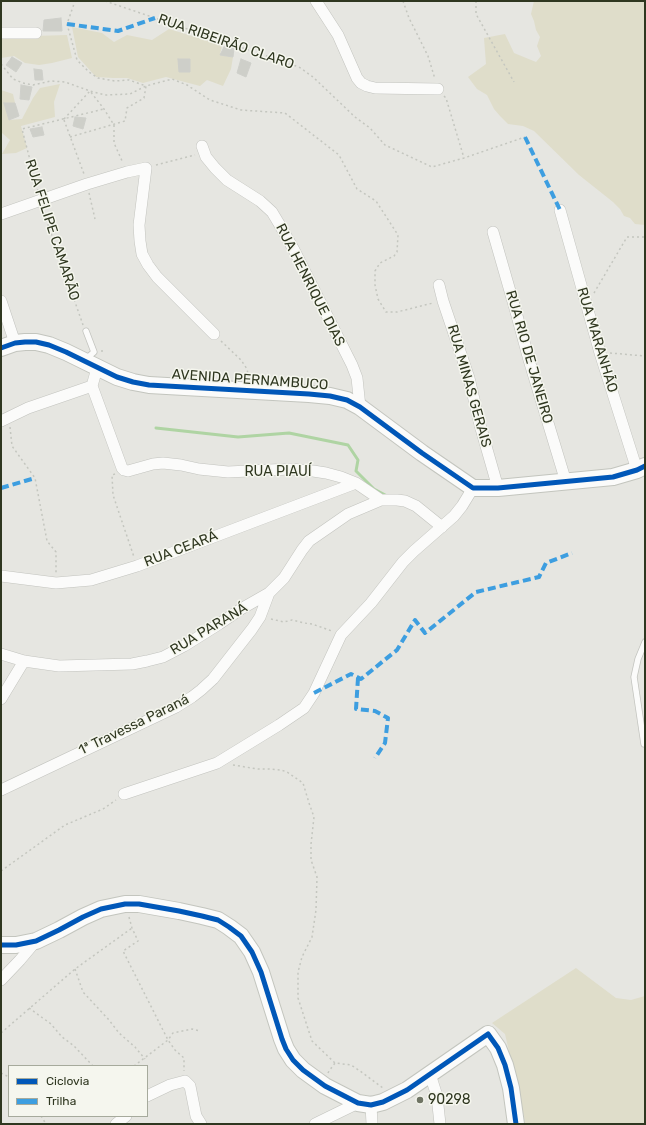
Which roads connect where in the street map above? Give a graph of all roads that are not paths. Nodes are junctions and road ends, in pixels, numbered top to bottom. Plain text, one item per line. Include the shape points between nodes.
1 (316, 1) edge
2 (1, 33) edge
3 (36, 33) dead end
4 (438, 89) road end
5 (203, 149) road end
6 (560, 210) dead end
7 (1, 214) edge
8 (492, 232) dead end
9 (439, 285) dead end
10 (1, 301) edge
11 (86, 331) road end
12 (214, 334) road end
13 (8, 346) edge
14 (91, 364) junction
15 (92, 386) junction
16 (360, 407) junction
17 (5, 419) edge
18 (641, 468) edge
19 (566, 482) junction
20 (356, 483) junction
21 (473, 488) junction
22 (498, 488) junction
23 (381, 500) junction
24 (442, 527) junction
25 (1, 576) edge
26 (269, 593) junction
27 (645, 642) edge
28 (1, 654) edge
29 (24, 661) junction
30 (1, 699) edge
31 (644, 744) edge
32 (1, 790) edge
33 (124, 794) road end
34 (36, 941) junction
35 (1, 945) edge
36 (1, 980) edge
37 (430, 1074) junction
38 (148, 1095) edge
39 (365, 1104) junction
40 (125, 1117) edge
41 (116, 1124) edge
42 (201, 1124) edge
43 (315, 1124) edge
44 (372, 1124) edge
45 (440, 1124) edge
46 (516, 1124) edge

1 - 4 street via 338,35 361,83 375,88
2 - 3 street
5 - 16 street, RUA HENRIQUE DIAS via 206,157 227,180 260,201 272,212 352,365 357,378
6 - 18 street, RUA MARANHÃO via 600,353
7 - 12 street via 87,184 146,168 139,225 142,254 157,277
8 - 19 street, RUA RIO DE JANEIRO
9 - 22 street, RUA MINAS GERAIS via 469,378
10 - 13 street
11 - 14 lane via 94,352
13 - 14 street, AVENIDA PERNAMBUCO via 36,342 49,345
14 - 15 street
14 - 16 street, AVENIDA PERNAMBUCO via 122,379 149,385 330,396 347,400
15 - 17 street via 28,408
15 - 20 street, RUA PIAUÍ via 124,470 163,463 228,472 313,470
16 - 21 street, AVENIDA PERNAMBUCO
18 - 19 street via 613,477
19 - 22 street
20 - 23 street, RUA PIAUÍ
20 - 25 street, RUA CEARÁ via 137,566 91,580 56,583
21 - 22 street
21 - 24 street via 462,506
23 - 24 street via 397,500 416,506
23 - 26 street, RUA PARANÁ via 348,514 309,541 284,578
24 - 33 street via 414,550 341,636 314,694 304,708 217,763
26 - 29 street, RUA PARANÁ via 184,646 147,662 59,666
26 - 32 street, 1ª Travessa Paraná via 260,617 213,679 192,697
27 - 31 lane via 634,677
28 - 29 street, RUA PARANÁ
29 - 30 street
34 - 35 street
34 - 36 street
34 - 39 street via 101,909 125,904 151,906 218,920 241,936 252,952 282,1039 294,1060 325,1086
37 - 39 street via 394,1097 383,1102
37 - 45 street via 437,1096
37 - 46 street via 488,1034 498,1048 505,1065
38 - 42 street via 170,1084 185,1081 190,1086 196,1116
39 - 43 street
39 - 44 street
40 - 41 street

